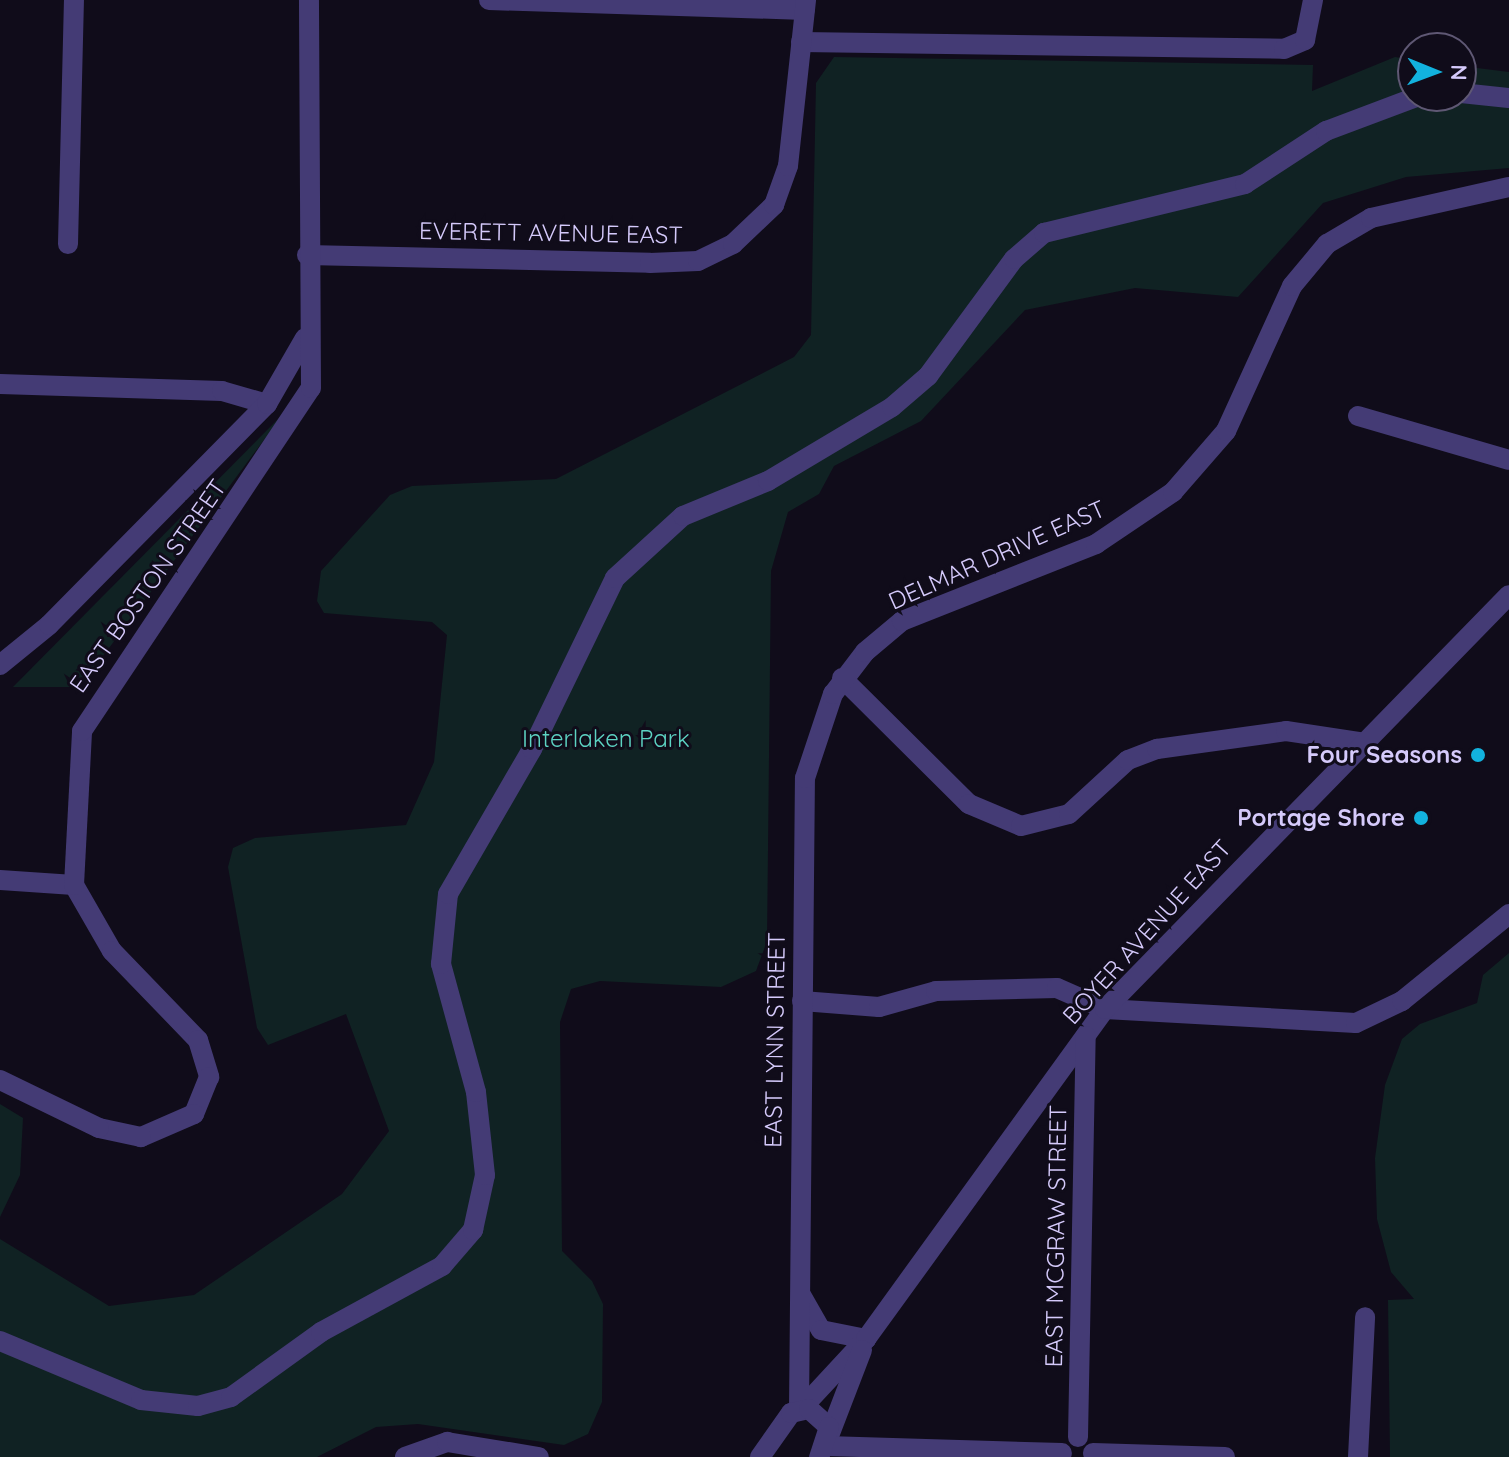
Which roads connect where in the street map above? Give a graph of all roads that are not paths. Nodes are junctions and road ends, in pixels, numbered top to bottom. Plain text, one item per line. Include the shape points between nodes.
1 (74, 0) edge
2 (309, 0) edge
3 (489, 0) edge
4 (1313, 0) edge
5 (806, 5) edge
6 (801, 42) junction
7 (1477, 95) edge
8 (1509, 98) edge
9 (1397, 104) edge
10 (1509, 187) edge
11 (68, 244) dead end
12 (307, 255) junction
13 (306, 334) junction
14 (0, 384) edge
15 (267, 404) junction
16 (1358, 416) dead end
17 (1509, 460) edge
18 (1509, 595) edge
19 (0, 665) edge
20 (842, 678) junction
21 (1360, 742) junction
22 (0, 880) edge
23 (74, 885) junction
24 (1509, 914) edge
25 (802, 1001) junction
26 (1105, 1009) junction
27 (1086, 1036) junction
28 (0, 1080) edge
29 (798, 1285) junction
30 (1365, 1317) dead end
31 (866, 1339) junction
32 (0, 1341) edge
33 (800, 1409) junction
34 (1078, 1437) junction
35 (824, 1448) edge
36 (1063, 1455) edge
37 (1093, 1455) edge
38 (405, 1457) edge
39 (539, 1457) edge
40 (760, 1457) edge
41 (1225, 1457) edge
42 (1358, 1457) edge

1 - 11 street
2 - 12 street, EAST BOSTON STREET
3 - 5 street
4 - 6 street via 1305,40 1284,49
5 - 6 street
6 - 12 street, EVERETT AVENUE EAST via 788,166 774,205 733,244 698,261
7 - 8 street
9 - 32 street via 1326,131 1245,184 1044,233 1014,259 928,376 892,407 768,481 683,516 615,578 532,749 448,894 441,964 476,1092 485,1175 473,1230 442,1266 321,1332 231,1397 198,1406 141,1400
10 - 20 street, DELMAR DRIVE EAST via 1387,213 1343,233 1292,286 1234,418 1173,492 1096,544 902,621
12 - 13 street, EAST BOSTON STREET
13 - 15 street, EAST BOSTON STREET via 291,374
13 - 23 street, EAST BOSTON STREET via 313,373 306,403 82,731
14 - 15 street via 222,391
15 - 19 street, EAST BOSTON STREET via 49,625
16 - 17 street
18 - 21 street, BOYER AVENUE EAST
20 - 21 street via 969,804 1021,826 1069,814 1128,760 1157,749 1286,731
20 - 25 street, EAST LYNN STREET via 816,730 805,778
21 - 26 street, BOYER AVENUE EAST
22 - 23 street
23 - 28 street via 112,951 198,1040 208,1090 182,1124 127,1136
24 - 26 street via 1402,1001 1373,1015 1323,1024
25 - 26 street via 879,1007 936,991 1057,988
25 - 29 street, EAST LYNN STREET
26 - 27 street, BOYER AVENUE EAST
27 - 31 street, BOYER AVENUE EAST
27 - 34 street, EAST MCGRAW STREET
29 - 31 street via 821,1330
29 - 33 street, EAST LYNN STREET
30 - 42 street
31 - 33 street, BOYER AVENUE EAST
31 - 35 street, BOYER AVENUE EAST
33 - 35 street via 825,1419
33 - 40 street, BOYER AVENUE EAST
34 - 36 street
34 - 37 street
35 - 36 street
37 - 41 street
38 - 39 street via 447,1442

